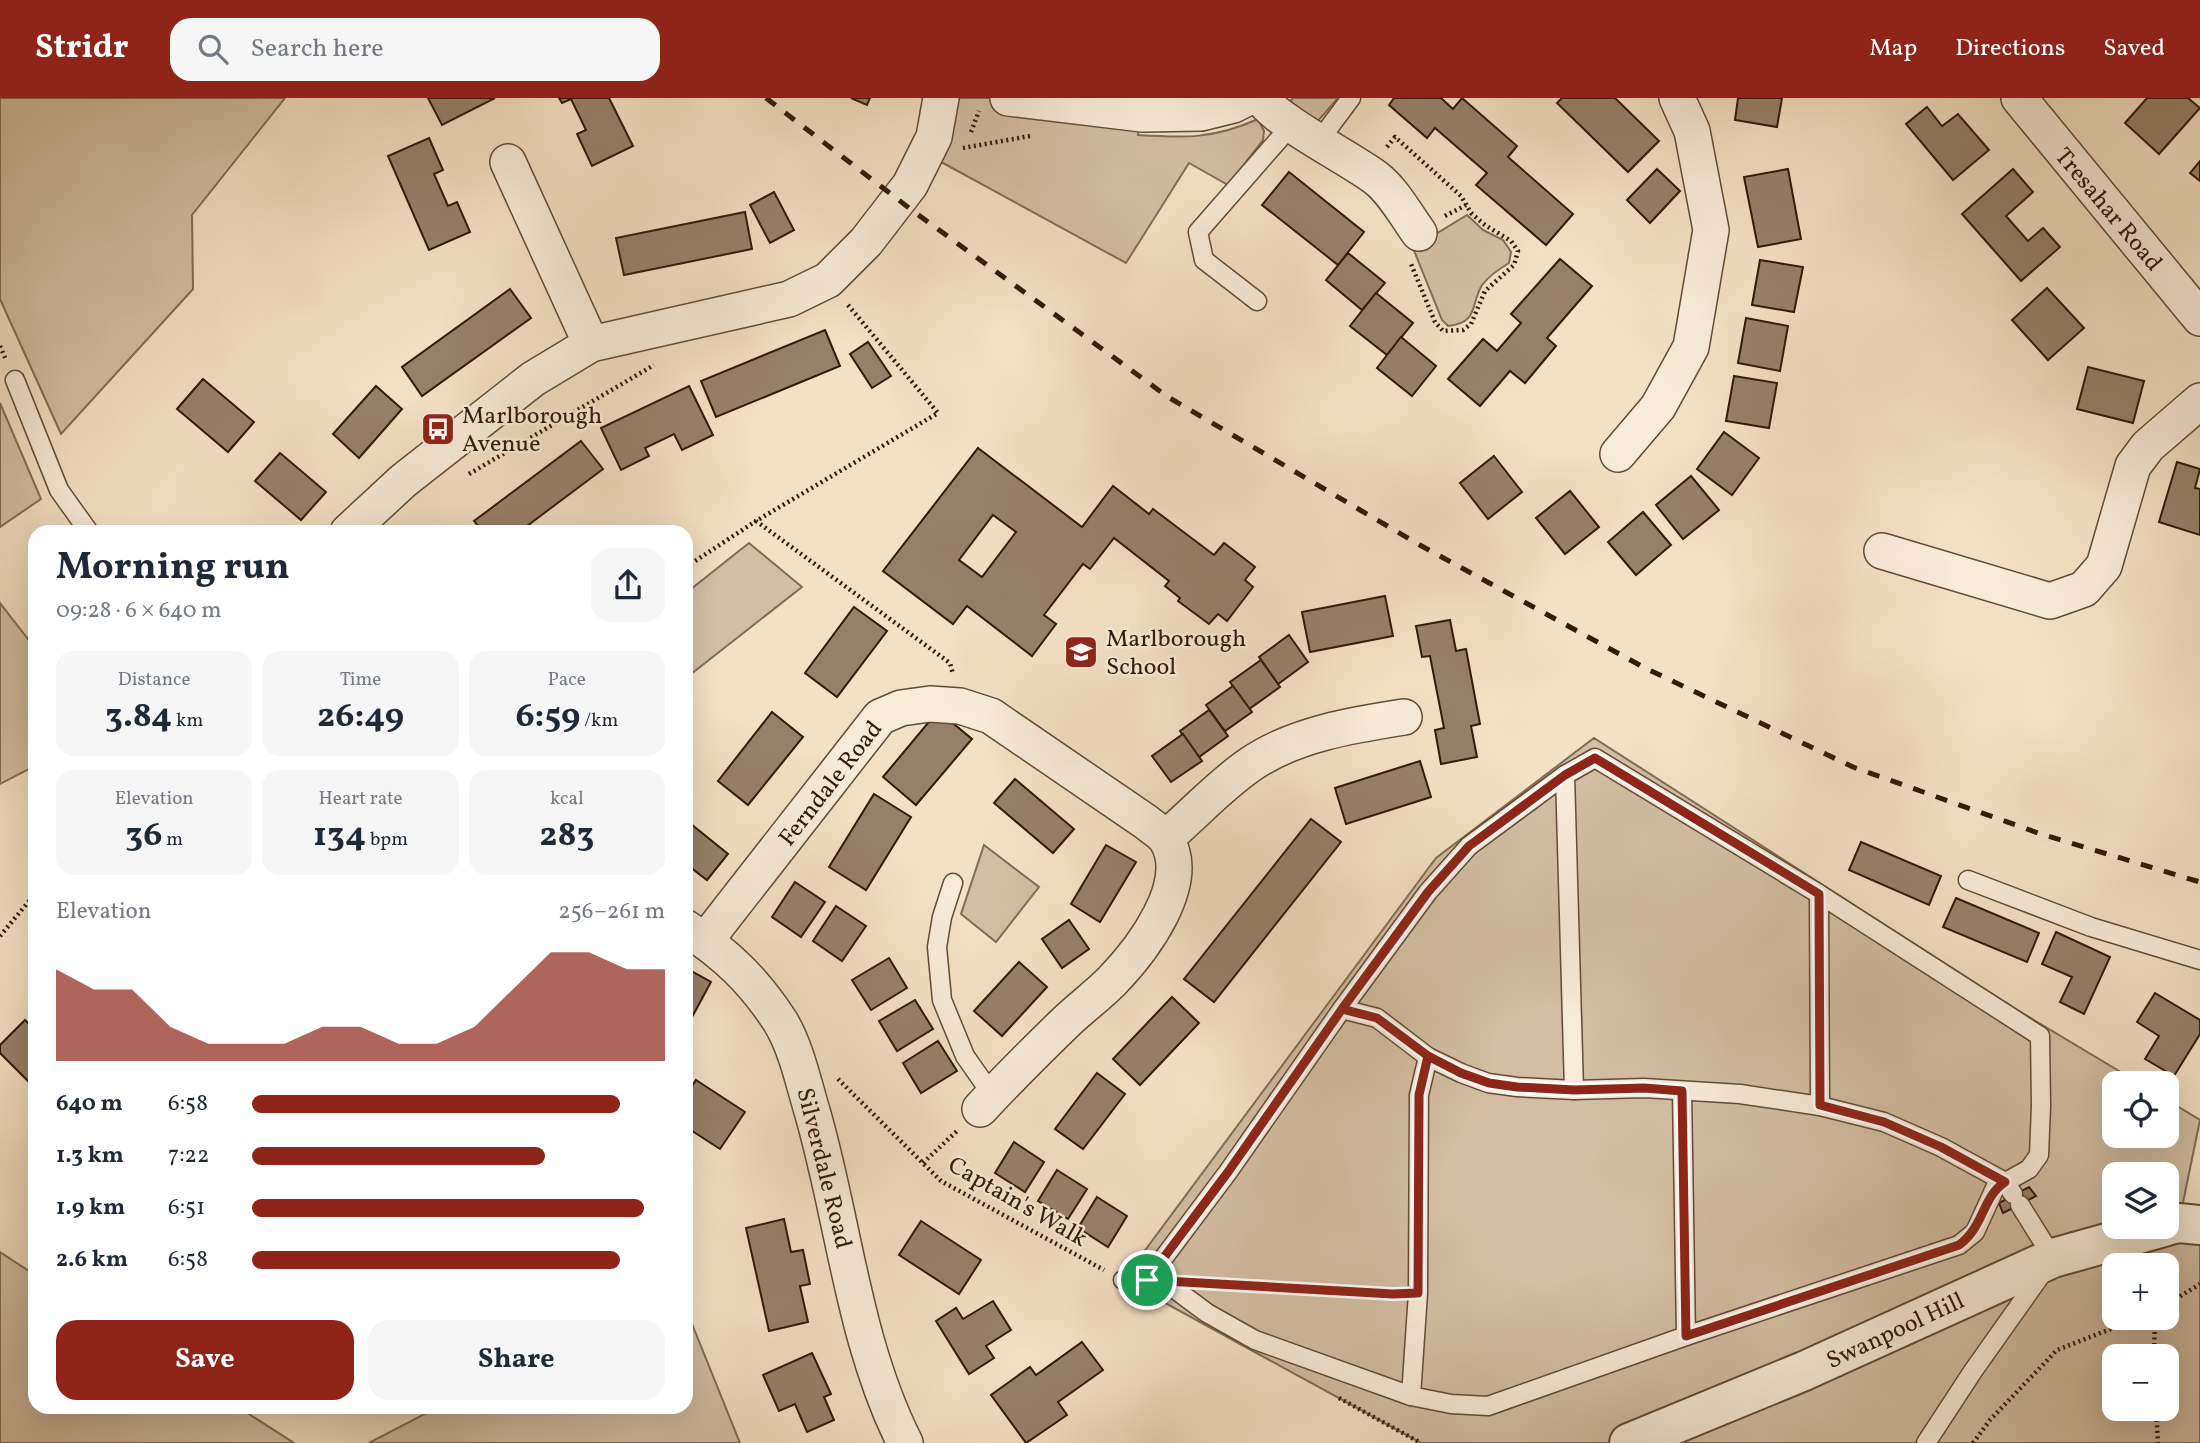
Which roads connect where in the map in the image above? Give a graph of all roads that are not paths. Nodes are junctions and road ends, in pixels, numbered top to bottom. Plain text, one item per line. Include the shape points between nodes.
1 (941, 98) edge
2 (1247, 98) edge
3 (1262, 98) edge
4 (1352, 98) edge
5 (1676, 98) edge
6 (2019, 98) edge
7 (993, 104) edge
8 (1288, 121) junction
9 (1319, 141) junction
10 (508, 162) dead end
11 (1419, 233) dead end
12 (1257, 301) dead end
13 (2200, 318) edge
14 (591, 344) junction
15 (15, 380) dead end
16 (2200, 401) edge
17 (1618, 454) dead end
18 (84, 525) edge
19 (356, 525) edge
20 (1882, 551) dead end
21 (1404, 717) dead end
22 (1565, 775) junction
23 (1166, 838) junction
24 (1968, 880) dead end
25 (953, 883) dead end
26 (1819, 894) junction
27 (696, 934) edge
28 (2200, 960) edge
29 (1342, 1009) junction
30 (1428, 1056) junction
31 (1574, 1090) junction
32 (1682, 1091) junction
33 (987, 1102) joint
34 (1820, 1105) junction
35 (2012, 1194) junction
36 (2179, 1223) edge
37 (2200, 1225) edge
38 (2120, 1239) edge
39 (2053, 1258) junction
40 (1123, 1280) road end
41 (1164, 1281) road end
42 (1686, 1336) junction
43 (1411, 1396) junction
44 (905, 1443) edge
45 (1629, 1443) edge
46 (1926, 1443) edge

1 - 14 street via 934,137 910,185 866,242 828,280 789,299
2 - 7 street via 1201,113 1142,114
3 - 8 street
4 - 9 lane
5 - 17 street via 1692,131 1711,230 1691,347 1658,407
6 - 13 street, Tresahar Road
8 - 9 street
8 - 12 lane via 1281,137 1198,232 1204,260
9 - 11 street via 1378,179
10 - 14 street
14 - 19 street via 533,379 403,481
15 - 18 lane via 59,490
16 - 20 street via 2148,446 2133,466 2104,566 2084,589 2050,601
21 - 23 street via 1356,724 1279,748 1251,763
22 - 26 lane via 1595,758
22 - 29 lane via 1469,846 1428,892
22 - 31 lane
23 - 27 street, Ferndale Road via 991,716 960,706 901,708 880,717
23 - 33 street via 1173,858 1173,883 1159,919 1110,982
24 - 28 lane via 2091,927
25 - 33 lane via 937,947 942,1000
26 - 34 lane
26 - 35 lane via 2040,1036 2039,1155
27 - 44 street, Silverdale Road via 745,974 781,1023 798,1064 825,1157 874,1371
29 - 30 lane via 1377,1018
29 - 40 lane via 1147,1280
30 - 31 lane via 1489,1083
30 - 43 lane via 1419,1095 1418,1293
31 - 32 lane
32 - 34 lane
32 - 42 lane
34 - 35 lane via 1884,1122 1941,1147
35 - 39 lane
35 - 42 lane via 1995,1188 1975,1232 1959,1245
36 - 37 street, Swanpool Hill
38 - 39 street, Swanpool Hill
39 - 45 street, Swanpool Hill via 1804,1371
39 - 46 lane
41 - 43 lane via 1255,1340
42 - 43 lane via 1488,1406

